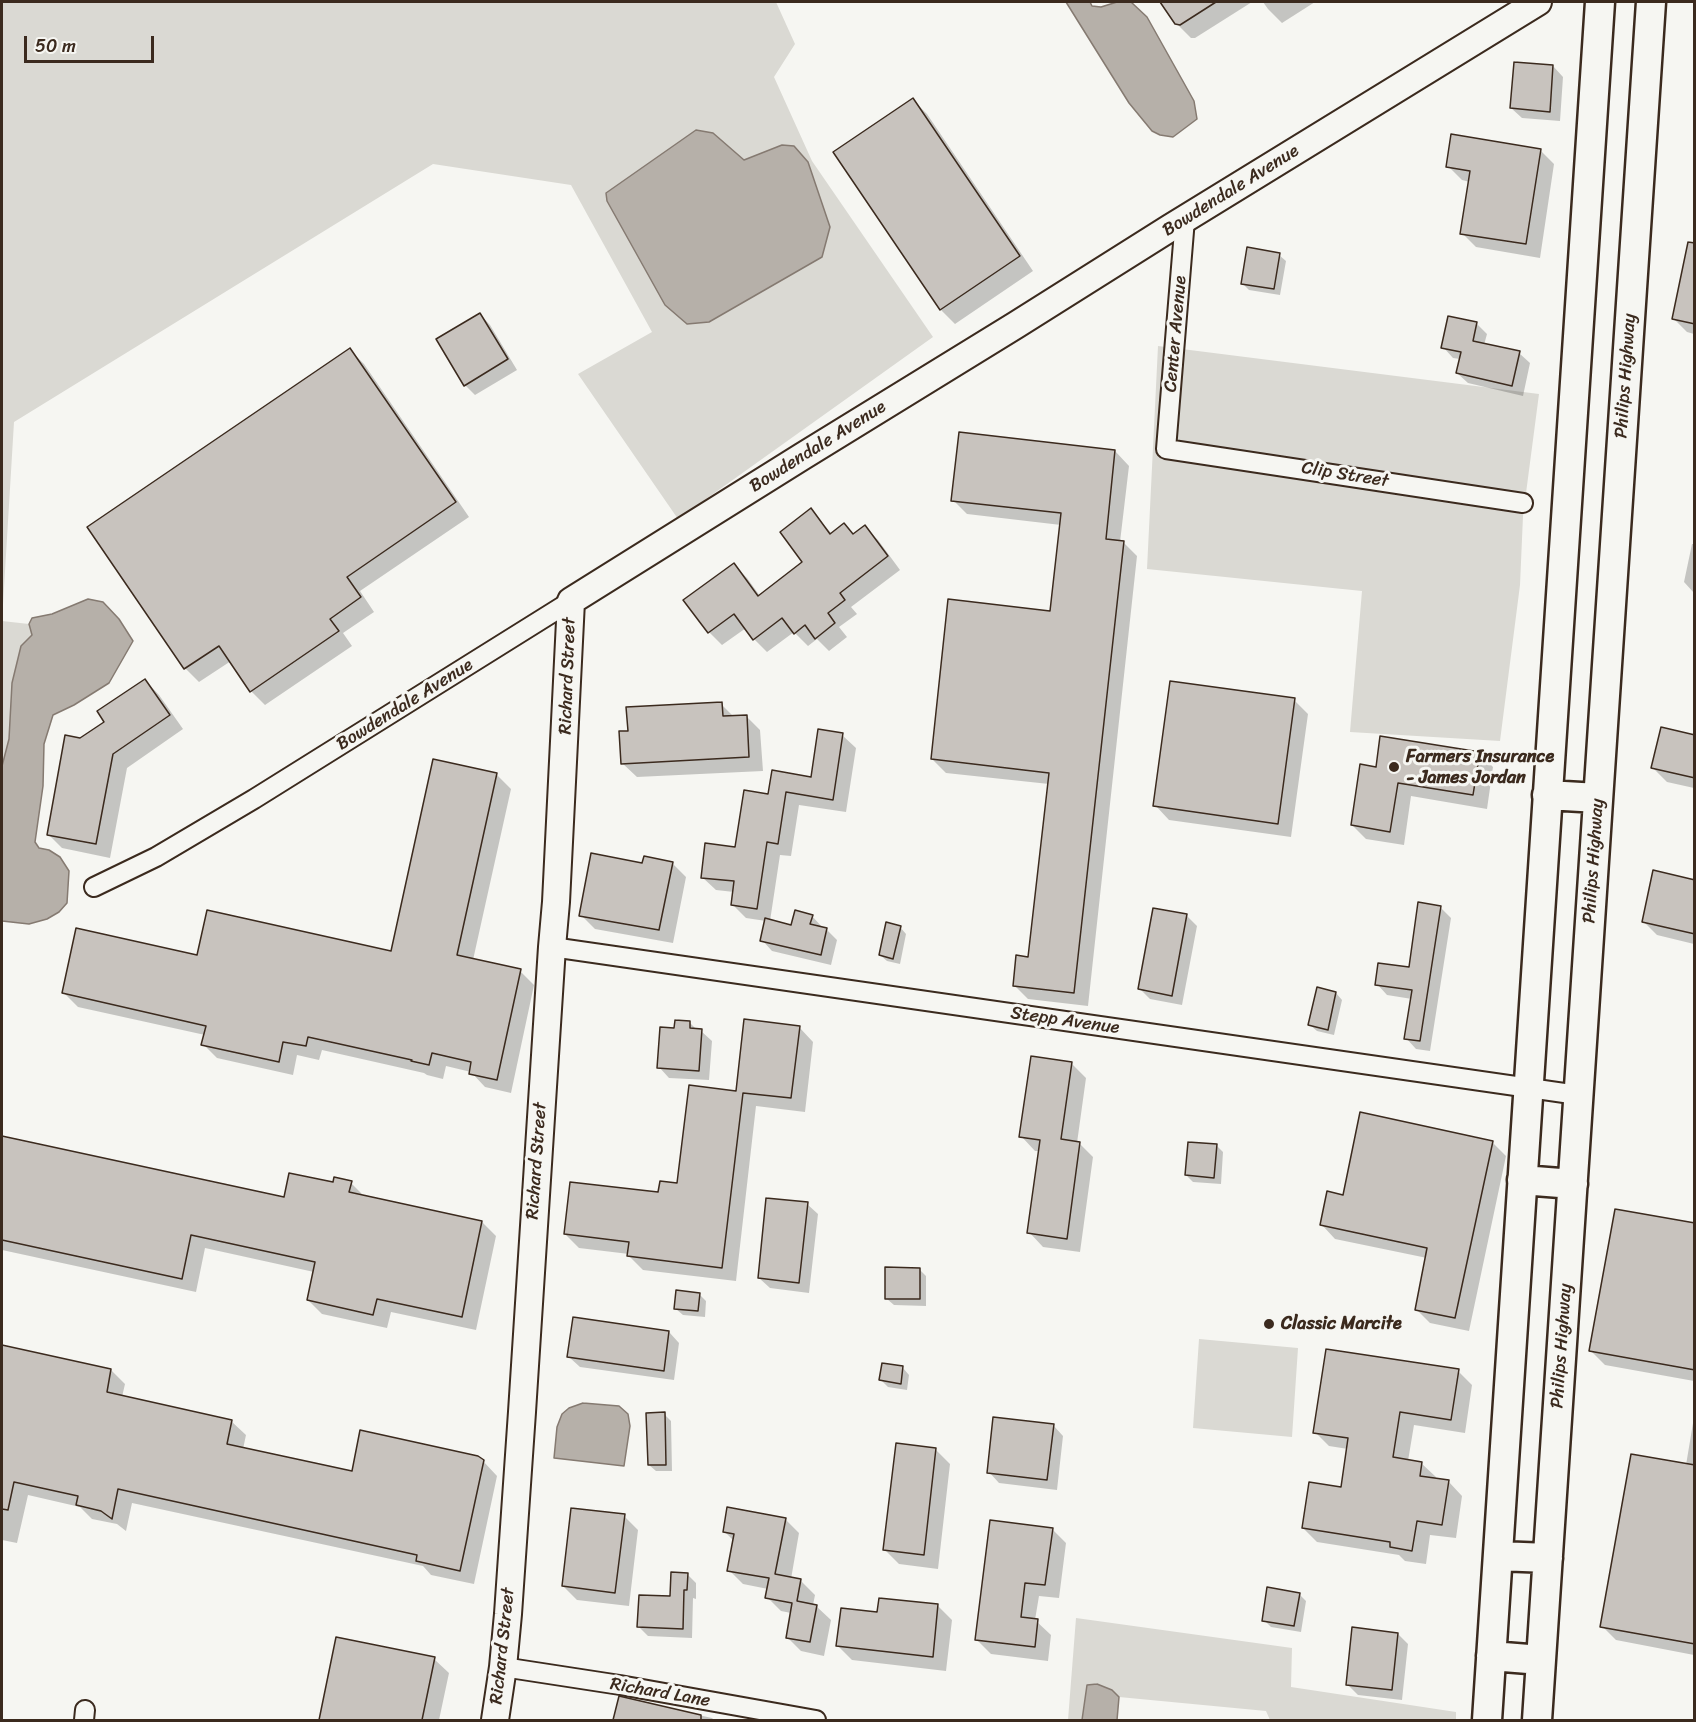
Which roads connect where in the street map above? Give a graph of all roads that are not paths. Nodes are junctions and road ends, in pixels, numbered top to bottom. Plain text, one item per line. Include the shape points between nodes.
1 (1538, 2) edge
2 (1600, 2) edge
3 (1651, 2) edge
4 (1185, 219) junction
5 (1167, 449) joint
6 (1523, 503) dead end
7 (571, 601) junction
8 (1548, 795) junction
9 (1598, 798) junction
10 (94, 887) dead end
11 (552, 947) junction
12 (1528, 1089) junction
13 (1578, 1095) junction
14 (1522, 1180) junction
15 (1573, 1184) junction
16 (1498, 1556) junction
17 (1548, 1558) junction
18 (1491, 1656) junction
19 (1542, 1660) junction
20 (503, 1667) junction
21 (495, 1720) edge
22 (816, 1720) edge
23 (1486, 1720) edge
24 (1537, 1720) edge

1 - 4 street, Bowdendale Avenue
2 - 8 main road
3 - 9 main road, Philips Highway
4 - 5 street, Center Avenue
4 - 7 street, Bowdendale Avenue
5 - 6 street, Clip Street
7 - 10 street, Bowdendale Avenue via 254,799 156,857
7 - 11 street, Richard Street
8 - 9 main road
8 - 12 main road
9 - 13 main road, Philips Highway
11 - 12 street, Stepp Avenue
11 - 20 street, Richard Street
12 - 13 street, Stepp Avenue
12 - 14 main road
13 - 15 main road, Philips Highway
14 - 15 main road
14 - 16 main road
15 - 17 main road, Philips Highway
16 - 17 main road
16 - 18 main road
17 - 19 main road, Philips Highway
18 - 19 main road
18 - 23 main road
19 - 24 main road, Philips Highway
20 - 21 street, Richard Street
20 - 22 street, Richard Lane

